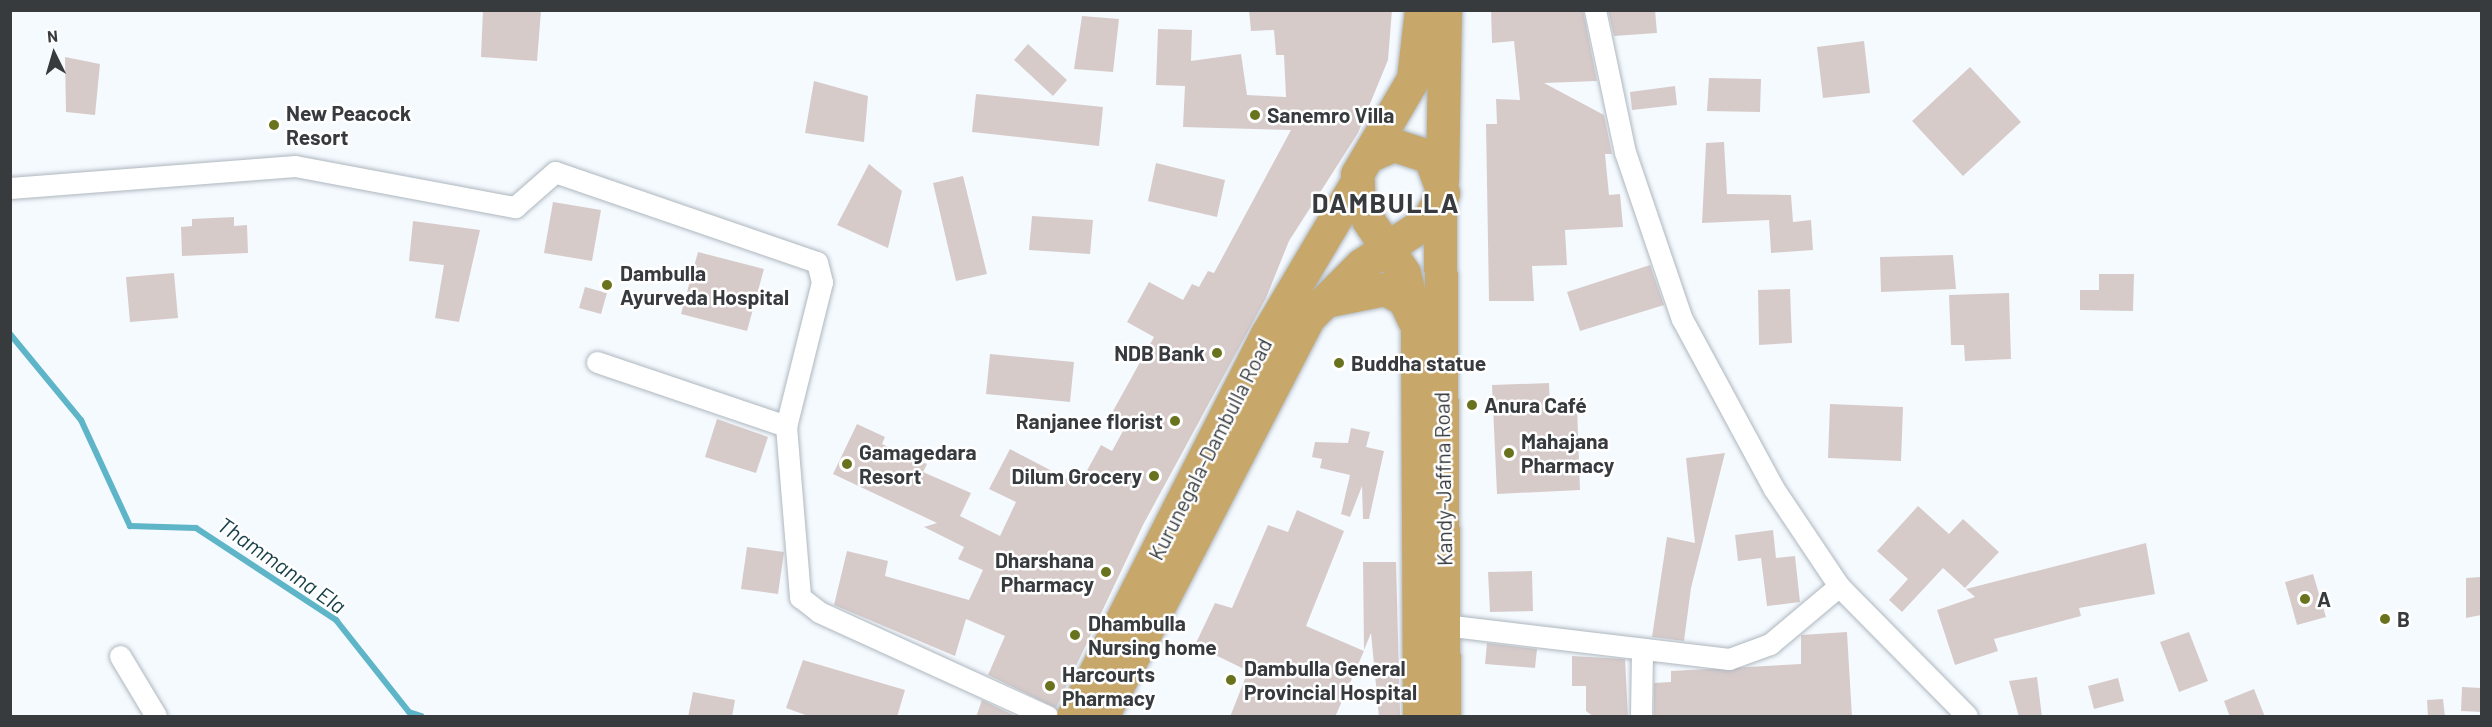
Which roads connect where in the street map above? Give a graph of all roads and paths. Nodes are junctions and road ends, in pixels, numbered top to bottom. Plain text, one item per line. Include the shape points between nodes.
1 (1421, 10) edge
2 (1445, 10) edge
3 (1595, 10) edge
4 (1370, 155) junction
5 (1355, 185) junction
6 (10, 188) edge
7 (1441, 193) junction
8 (1401, 238) junction
9 (1322, 302) junction
10 (1417, 327) junction
11 (597, 362) dead end
12 (786, 426) junction
13 (1839, 586) junction
14 (1444, 625) junction
15 (1134, 627) junction
16 (1642, 651) junction
17 (120, 656) dead end
18 (156, 717) edge
19 (1047, 717) edge
20 (1073, 717) edge
21 (1102, 717) edge
22 (1419, 717) edge
23 (1444, 717) edge
24 (1641, 717) edge
25 (1966, 717) edge

1 - 4 highway via 1413,79
2 - 7 highway, Kandy-Jaffna Road
3 - 13 street via 1624,152 1682,319 1774,489
4 - 5 highway
4 - 7 highway via 1394,145 1419,149
5 - 8 highway, Kandy-Jaffna Road via 1368,220
5 - 15 highway, Kurunegala-Dambulla Road via 1267,333
6 - 12 street via 295,166 515,207 555,172 817,262 822,282
7 - 8 highway
7 - 14 highway, Kandy-Jaffna Road
8 - 9 highway, Kurunegala-Dambulla Road
8 - 10 highway, Kandy-Jaffna Road via 1404,273
9 - 10 highway via 1386,289 1404,299
9 - 15 highway, Kurunegala-Dambulla Road
10 - 22 highway, Kandy-Jaffna Road
11 - 12 street
12 - 19 street via 800,597 819,612
13 - 16 street via 1757,653 1713,659
13 - 25 street
14 - 16 street
14 - 23 highway, Kandy-Jaffna Road
15 - 20 highway, Kurunegala-Dambulla Road
15 - 21 highway, Kurunegala-Dambulla Road
16 - 24 street
17 - 18 street

